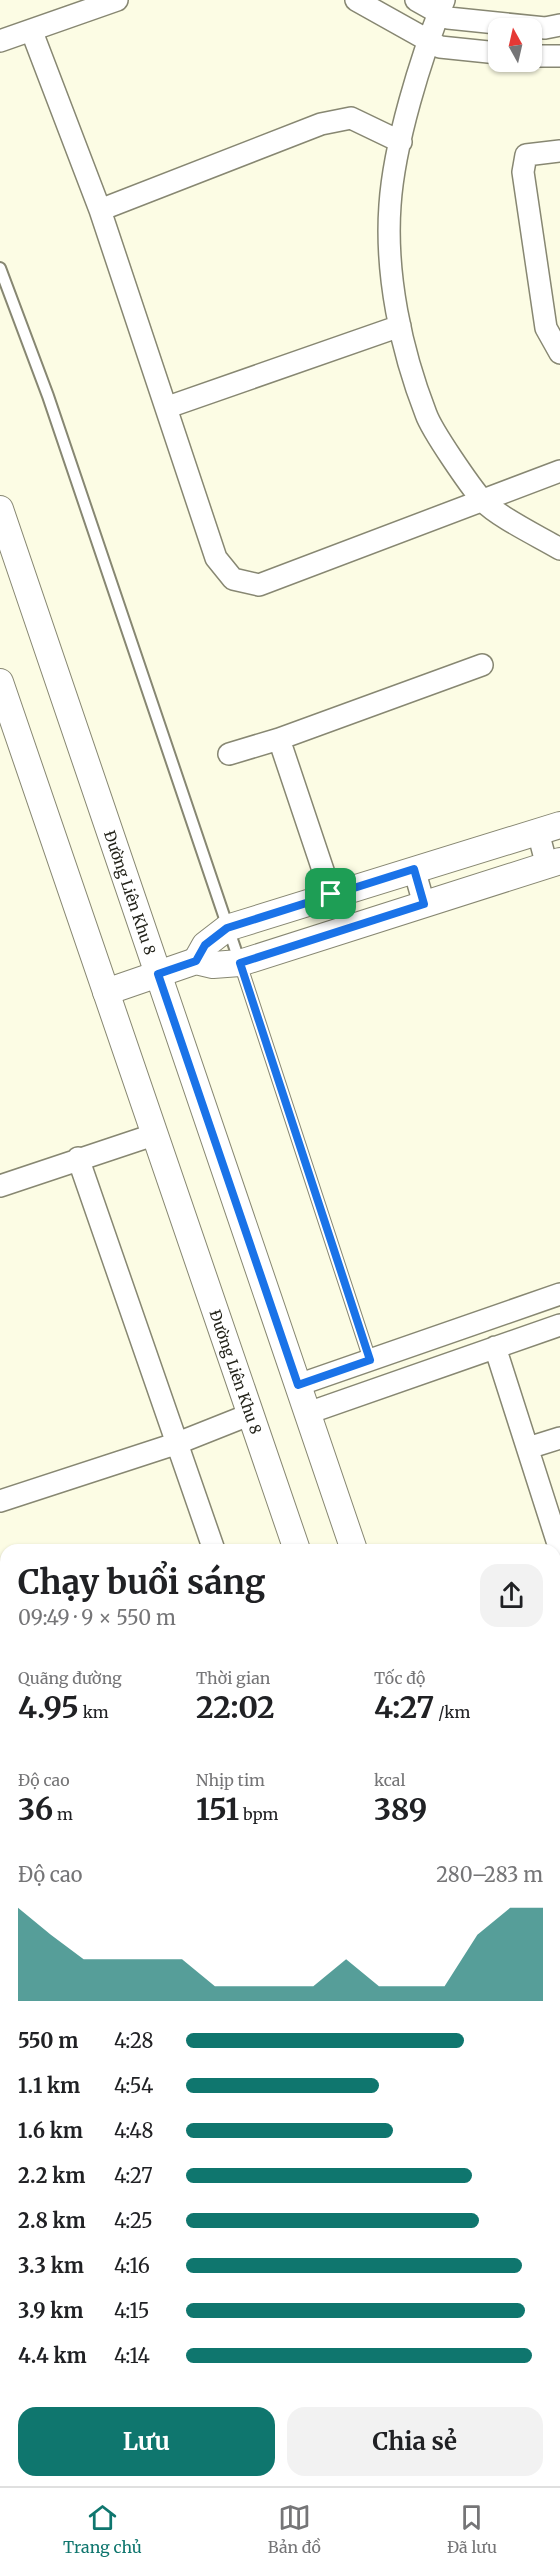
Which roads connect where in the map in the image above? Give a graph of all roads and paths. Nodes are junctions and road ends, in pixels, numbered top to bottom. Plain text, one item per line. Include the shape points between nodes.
1 (117, 0) edge
2 (356, 0) edge
3 (416, 0) edge
4 (442, 6) edge
5 (560, 25) edge
6 (32, 32) junction
7 (428, 40) junction
8 (0, 41) edge
9 (488, 52) edge
10 (542, 56) edge
11 (560, 56) edge
12 (401, 142) junction
13 (560, 151) edge
14 (100, 210) junction
15 (0, 268) edge
16 (400, 326) junction
17 (560, 353) edge
18 (168, 407) junction
19 (560, 471) edge
20 (484, 502) junction
21 (0, 509) edge
22 (560, 549) edge
23 (482, 665) dead end
24 (0, 682) edge
25 (279, 739) junction
26 (229, 753) dead end
27 (549, 828) edge
28 (553, 863) edge
29 (414, 869) junction
30 (331, 894) junction
31 (424, 904) junction
32 (227, 928) junction
33 (196, 961) junction
34 (240, 963) junction
35 (158, 974) junction
36 (106, 992) junction
37 (153, 1135) junction
38 (78, 1158) junction
39 (0, 1186) edge
40 (558, 1301) edge
41 (560, 1325) edge
42 (495, 1347) junction
43 (370, 1360) junction
44 (298, 1385) junction
45 (308, 1413) junction
46 (251, 1414) junction
47 (560, 1438) edge
48 (178, 1443) junction
49 (528, 1448) junction
50 (0, 1501) edge
51 (212, 1544) edge
52 (295, 1544) edge
53 (352, 1544) edge
54 (558, 1544) edge

1 - 6 street
2 - 7 street
3 - 4 street
4 - 5 street via 448,18 545,28
4 - 7 street
6 - 8 street
6 - 14 street
7 - 9 street via 440,47
7 - 12 street
10 - 11 street
12 - 14 street via 351,118 321,124
12 - 16 street via 390,205 391,269
13 - 17 street via 526,155 523,172 546,328
14 - 18 street
15 - 32 lane via 48,396
16 - 18 street
16 - 20 street via 426,416
18 - 20 street via 216,558 232,579 259,585
19 - 20 street
20 - 22 street
21 - 35 street, Đường Liên Khu 8
23 - 25 street
24 - 36 street, Đường Liên Khu 8
25 - 26 street
25 - 30 street
27 - 28 street
27 - 29 street
28 - 31 street
29 - 30 street
29 - 31 street
30 - 32 street
31 - 34 street
32 - 33 street via 205,945
32 - 34 lane
33 - 34 street
33 - 35 street
34 - 43 lane
35 - 36 street
35 - 44 street, Đường Liên Khu 8
36 - 37 street, Đường Liên Khu 8
37 - 38 street
37 - 46 street, Đường Liên Khu 8
38 - 39 street
38 - 48 street
40 - 43 street
41 - 42 street
42 - 45 street
42 - 49 street
43 - 44 street
44 - 45 street, Đường Liên Khu 8
45 - 53 street, Đường Liên Khu 8
46 - 48 street
46 - 52 street, Đường Liên Khu 8
47 - 49 street
48 - 50 street
48 - 51 street
49 - 54 street

